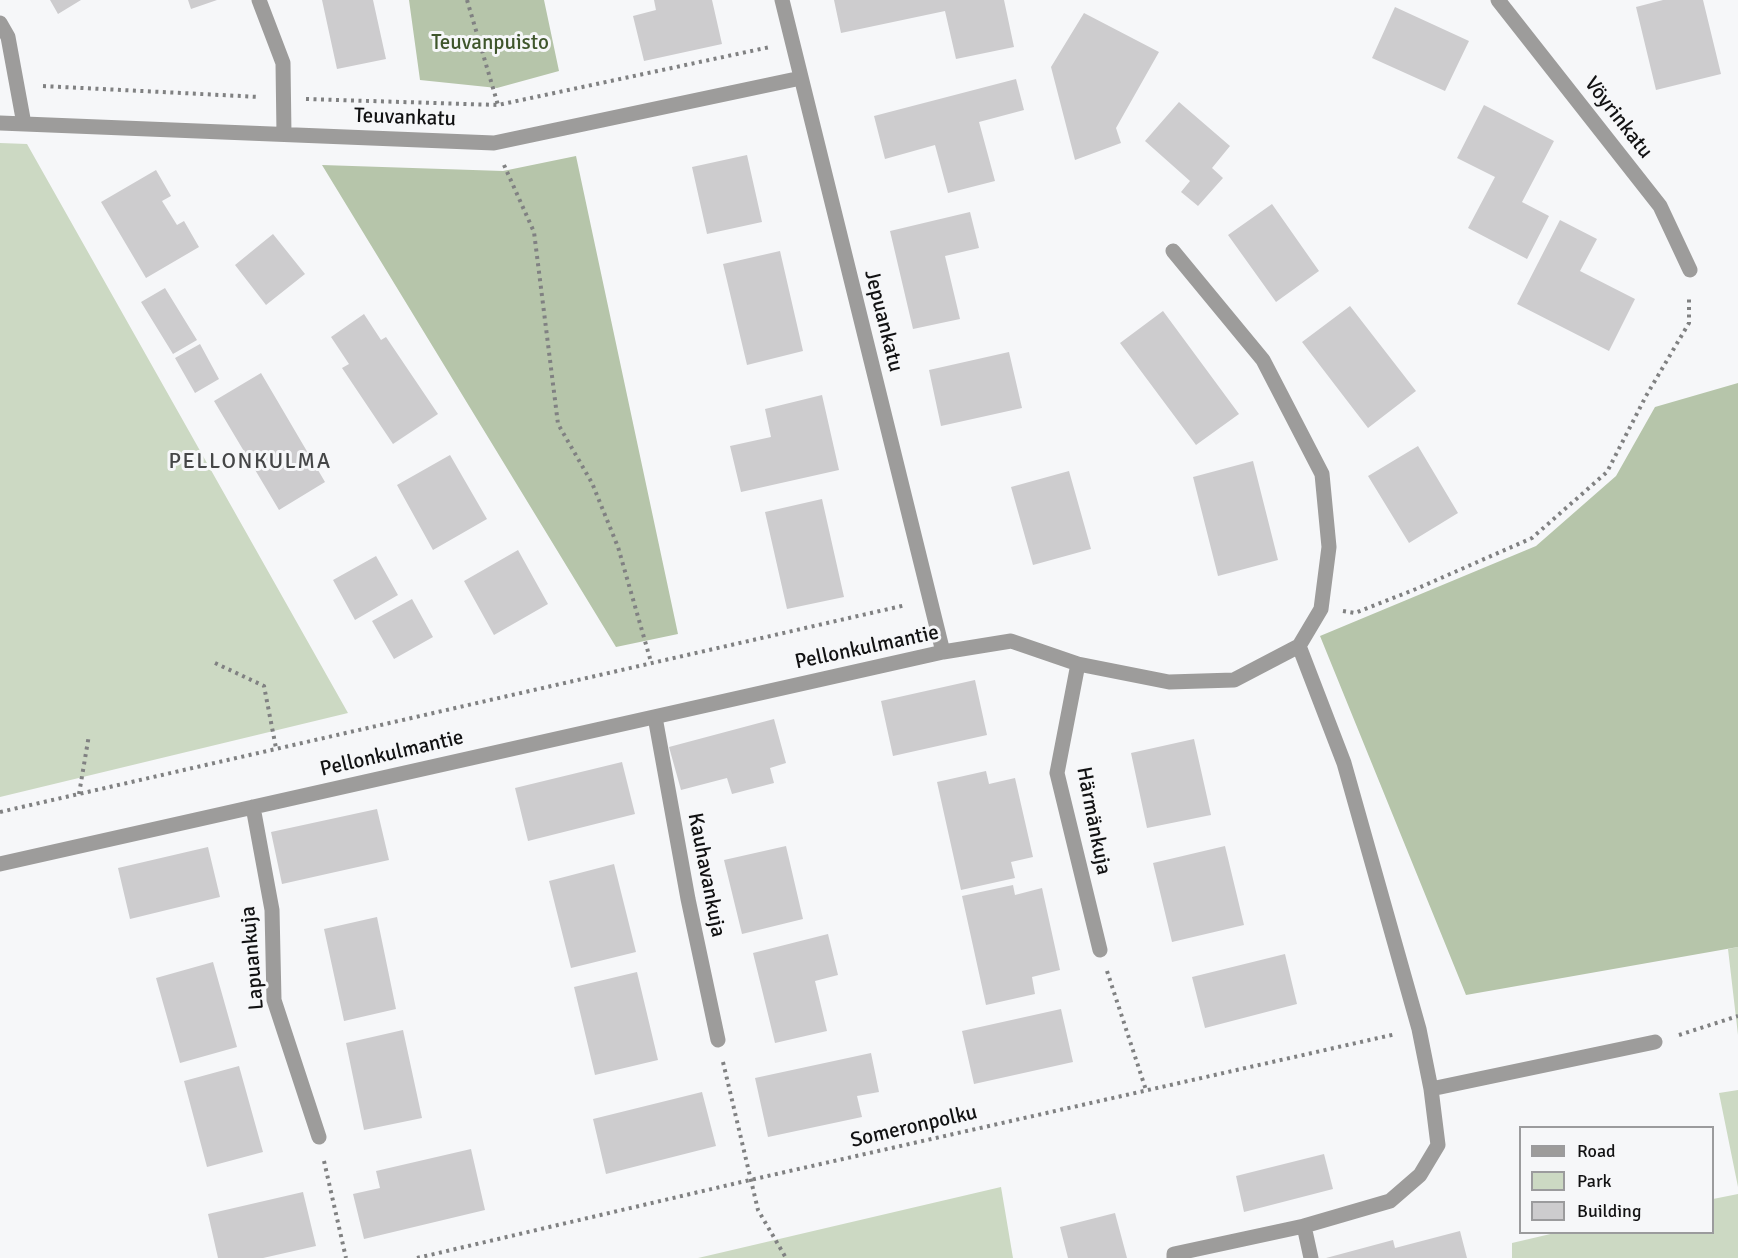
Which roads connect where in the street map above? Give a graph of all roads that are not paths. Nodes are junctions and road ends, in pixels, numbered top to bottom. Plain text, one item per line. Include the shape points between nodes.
1 (259, 0) edge
2 (782, 0) edge
3 (1498, 0) edge
4 (0, 23) edge
5 (801, 78) junction
6 (0, 123) edge
7 (24, 124) junction
8 (284, 134) junction
9 (1173, 251) dead end
10 (1690, 270) road end
11 (1299, 646) junction
12 (943, 652) junction
13 (1078, 663) junction
14 (655, 717) junction
15 (253, 807) junction
16 (0, 864) edge
17 (1100, 950) road end
18 (718, 1040) road end
19 (1656, 1042) road end
20 (1431, 1089) junction
21 (318, 1137) road end
22 (1304, 1226) junction
23 (1174, 1258) edge
24 (1311, 1258) edge

1 - 8 street via 283,63
2 - 5 street, Jepuankatu
3 - 10 street, Vöyrinkatu via 1660,206
4 - 7 street via 8,37
5 - 8 street, Teuvankatu via 494,143
5 - 12 street, Jepuankatu
6 - 7 street, Teuvankatu
7 - 8 street, Teuvankatu
9 - 11 street via 1263,360 1322,474 1329,547 1321,609
11 - 13 street, Pellonkulmantie via 1234,680 1169,682
11 - 20 street via 1344,763 1419,1029
12 - 13 street, Pellonkulmantie via 1011,641
12 - 14 street, Pellonkulmantie
13 - 17 street, Härmänkuja via 1057,773
14 - 15 street, Pellonkulmantie
14 - 18 street, Kauhavankuja
15 - 16 street, Pellonkulmantie
15 - 21 street, Lapuankuja via 272,910 274,1000
19 - 20 street
20 - 22 street via 1438,1145 1420,1175 1390,1201
22 - 23 street via 1174,1254
22 - 24 street

